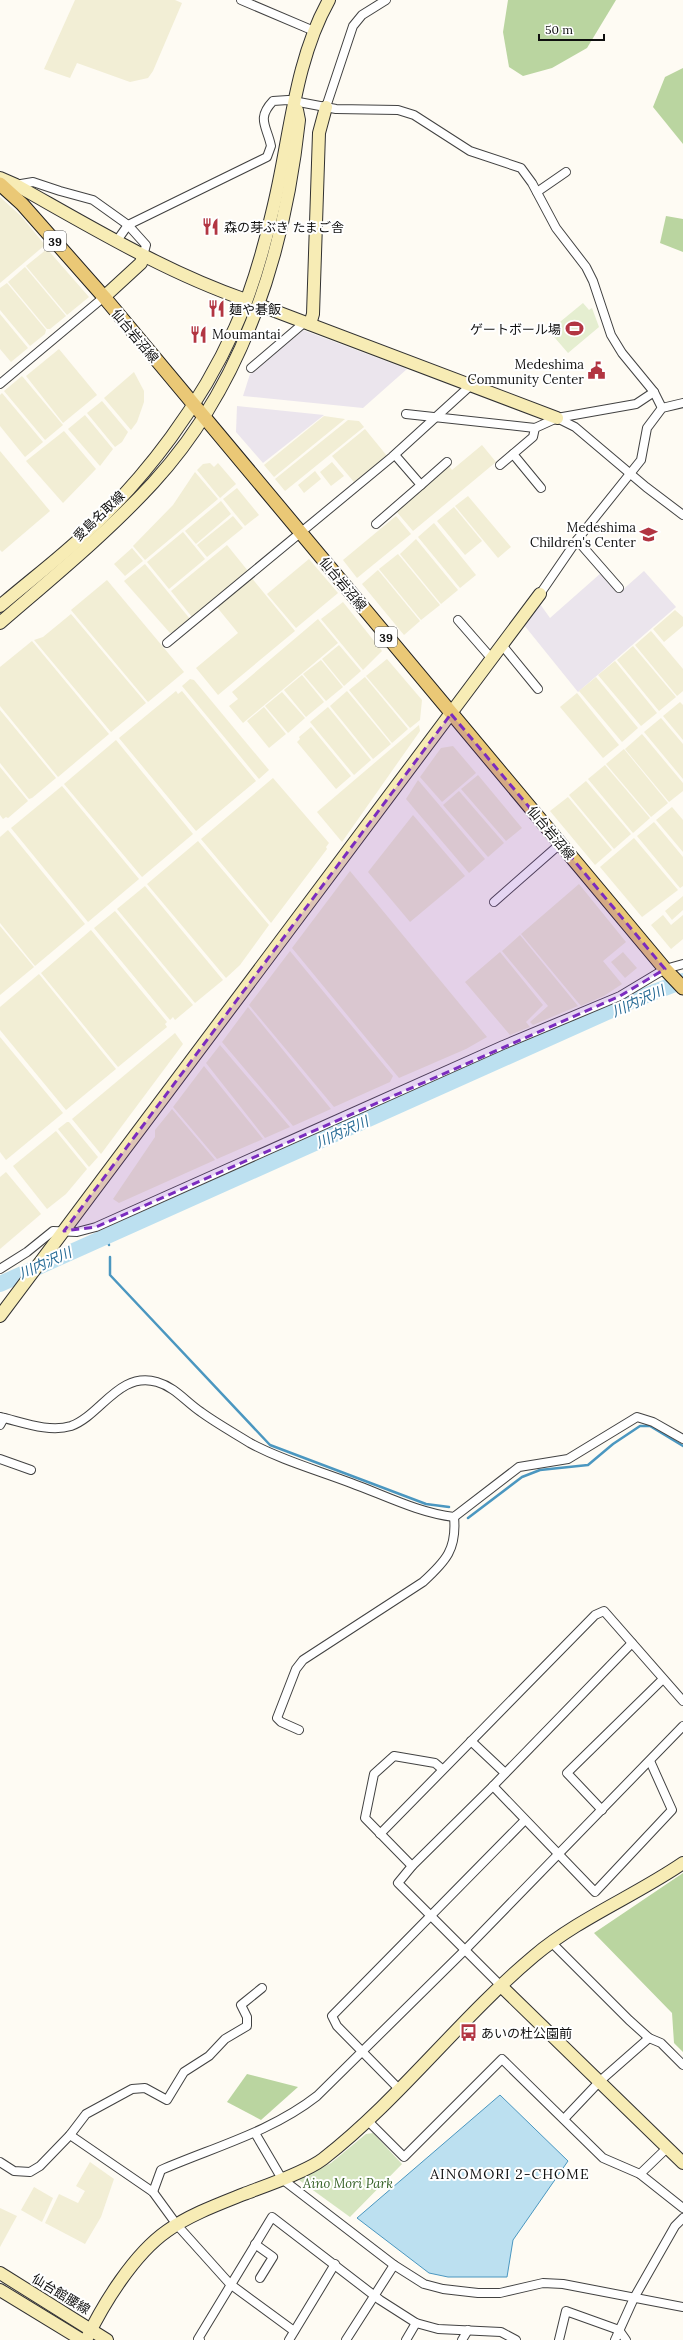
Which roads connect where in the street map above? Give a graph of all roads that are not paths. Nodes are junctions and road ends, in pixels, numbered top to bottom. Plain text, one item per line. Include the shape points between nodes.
1 (241, 0) edge
2 (329, 0) edge
3 (386, 0) edge
4 (314, 31) junction
5 (296, 101) junction
6 (326, 107) junction
7 (566, 172) dead end
8 (5, 183) edge
9 (537, 192) junction
10 (128, 225) junction
11 (116, 242) junction
12 (144, 256) junction
13 (104, 298) junction
14 (246, 300) junction
15 (259, 305) junction
16 (307, 323) junction
17 (251, 368) dead end
18 (0, 384) edge
19 (470, 386) junction
20 (654, 392) junction
21 (683, 403) edge
22 (193, 405) junction
23 (662, 408) junction
24 (406, 414) dead end
25 (203, 416) junction
26 (437, 417) junction
27 (557, 418) junction
28 (535, 428) junction
29 (513, 454) junction
30 (395, 455) junction
31 (447, 462) dead end
32 (500, 465) dead end
33 (631, 474) junction
34 (421, 485) junction
35 (541, 488) dead end
36 (683, 515) edge
37 (376, 524) dead end
38 (300, 533) junction
39 (577, 540) junction
40 (619, 588) dead end
41 (540, 594) joint
42 (0, 606) edge
43 (458, 620) dead end
44 (0, 623) edge
45 (167, 643) dead end
46 (502, 645) junction
47 (492, 659) junction
48 (538, 690) dead end
49 (451, 714) junction
50 (560, 844) junction
51 (494, 902) dead end
52 (683, 964) edge
53 (667, 972) junction
54 (683, 988) edge
55 (64, 1231) junction
56 (0, 1269) edge
57 (15, 1297) junction
58 (0, 1302) edge
59 (0, 1316) edge
60 (1, 1420) edge
61 (683, 1438) edge
62 (0, 1459) edge
63 (31, 1470) dead end
64 (454, 1517) junction
65 (632, 1643) junction
66 (663, 1679) junction
67 (683, 1701) edge
68 (683, 1726) edge
69 (299, 1730) dead end
70 (471, 1741) junction
71 (650, 1761) junction
72 (442, 1770) junction
73 (505, 1773) junction
74 (493, 1786) junction
75 (602, 1810) junction
76 (525, 1820) junction
77 (380, 1834) junction
78 (558, 1854) junction
79 (683, 1863) edge
80 (412, 1866) junction
81 (431, 1916) junction
82 (552, 1943) junction
83 (466, 1949) junction
84 (501, 1986) junction
85 (262, 1988) dead end
86 (649, 2038) junction
87 (363, 2052) junction
88 (683, 2065) edge
89 (600, 2082) junction
90 (399, 2089) junction
91 (564, 2119) junction
92 (368, 2121) junction
93 (255, 2133) junction
94 (70, 2136) junction
95 (667, 2148) junction
96 (0, 2162) edge
97 (683, 2163) edge
98 (640, 2174) junction
99 (282, 2179) junction
100 (153, 2192) junction
101 (683, 2208) edge
102 (683, 2218) edge
103 (177, 2225) junction
104 (255, 2244) junction
105 (335, 2264) junction
106 (394, 2265) junction
107 (0, 2273) edge
108 (260, 2278) dead end
109 (230, 2284) junction
110 (0, 2290) edge
111 (374, 2294) junction
112 (634, 2298) junction
113 (683, 2307) edge
114 (416, 2323) junction
115 (92, 2328) junction
116 (294, 2330) junction
117 (468, 2330) junction
118 (619, 2330) junction
119 (82, 2340) edge
120 (86, 2340) edge
121 (107, 2340) edge
122 (200, 2340) edge
123 (289, 2340) edge
124 (346, 2340) edge
125 (406, 2340) edge
126 (462, 2340) edge
127 (516, 2340) edge
128 (559, 2340) edge
129 (615, 2340) edge
130 (626, 2340) edge

1 - 4 street
2 - 4 street, 愛島名取線
3 - 6 street via 362,15 353,26
4 - 5 street, 愛島名取線
5 - 6 street
5 - 10 street via 282,99 273,101 267,107 263,123 271,146 267,157
5 - 14 street, 愛島名取線 via 273,212 258,268
5 - 15 street, 愛島名取線 via 299,120 290,195 277,250
6 - 9 street via 398,110 414,115 470,152 521,168
6 - 16 street via 319,133 312,314
7 - 9 street
8 - 10 street via 33,182 93,200
8 - 11 street
8 - 13 main road, 仙台岩沼線 / 39
9 - 20 street via 556,228 593,280 609,332 622,353
10 - 11 street
10 - 12 street via 146,245
11 - 12 street
12 - 13 street via 141,263
12 - 14 street via 199,282
13 - 18 street
13 - 22 main road, 仙台岩沼線 / 39
14 - 22 street, 愛島名取線 via 224,350
15 - 16 street
15 - 25 street, 愛島名取線 via 235,359
16 - 17 street
16 - 19 street
19 - 26 street
19 - 27 street
20 - 23 street
20 - 27 street via 636,404
21 - 23 street
22 - 25 main road, 仙台岩沼線 / 39
22 - 42 street, 愛島名取線 via 124,494 92,527
23 - 33 street via 647,428 641,460
24 - 26 street
25 - 38 main road, 仙台岩沼線 / 39
25 - 44 street, 愛島名取線 via 183,445 143,493 72,561
26 - 28 street
26 - 30 street
27 - 28 street
27 - 33 street via 575,427
28 - 29 street via 533,437
29 - 32 street
29 - 35 street
30 - 34 street
30 - 38 street
31 - 34 street
33 - 36 street
33 - 39 street
34 - 37 street
38 - 45 street
38 - 49 main road, 仙台岩沼線 / 39
39 - 40 street
39 - 41 street
41 - 46 street
43 - 47 street
46 - 47 street
46 - 48 street
47 - 49 street
49 - 50 main road, 仙台岩沼線 / 39
49 - 55 street
50 - 51 street
50 - 53 main road, 仙台岩沼線 / 39
52 - 53 street
53 - 54 main road, 仙台岩沼線 / 39
53 - 55 street via 620,996 503,1045 96,1227 77,1232
55 - 56 street via 54,1231
55 - 57 street
57 - 58 street
57 - 59 street
60 - 64 street via 64,1427 86,1418 115,1390 142,1382 156,1382 174,1390 200,1412 270,1452 412,1506
61 - 64 street via 653,1422 637,1418 568,1459 519,1467
62 - 63 street
64 - 69 street via 454,1542 434,1572 423,1582 314,1652 300,1664 277,1718
65 - 66 street
65 - 70 street via 604,1611 595,1615
65 - 73 street
66 - 67 street
66 - 75 street via 567,1773
68 - 71 street
70 - 72 street
70 - 73 street
71 - 75 street
71 - 78 street via 672,1810 594,1892
72 - 77 street
72 - 77 street via 435,1763 394,1756 374,1774 365,1818
73 - 74 street
74 - 76 street
74 - 80 street
75 - 78 street
76 - 78 street
76 - 81 street
77 - 80 street
78 - 83 street
79 - 82 street
80 - 81 street via 398,1883
81 - 83 street
81 - 87 street via 332,2016 337,2026
82 - 84 street
82 - 86 street
83 - 84 street
83 - 87 street
84 - 89 street
84 - 90 street
85 - 94 street via 241,2005 247,2017 247,2026 225,2039 209,2056 184,2072 167,2100 145,2088 132,2089 86,2114
86 - 88 street via 662,2043
86 - 89 street
87 - 90 street
87 - 93 street via 305,2106 291,2116
89 - 91 street
89 - 95 street
90 - 92 street
91 - 92 street via 502,2059 404,2156
91 - 98 street via 603,2158
92 - 99 street via 320,2161
93 - 99 street
93 - 100 street via 161,2170
94 - 96 street via 40,2166 30,2172 14,2171
94 - 100 street
95 - 97 street
95 - 98 street
98 - 101 street
99 - 103 street
99 - 106 street
100 - 103 street
102 - 112 street via 675,2226
103 - 109 street
103 - 115 street via 138,2258 119,2283
104 - 105 street via 272,2217
104 - 108 street via 273,2257
104 - 109 street
105 - 111 street
105 - 116 street
106 - 111 street
106 - 112 street via 424,2284 458,2292 500,2292 543,2283 563,2284
107 - 115 street, 仙台館腰線
109 - 116 street
109 - 122 street via 198,2339
110 - 119 street, 仙台館腰線
111 - 114 street
111 - 124 street
112 - 113 street
112 - 118 street
114 - 117 street via 438,2329
114 - 125 street
115 - 120 street
115 - 121 street, 仙台館腰線
116 - 123 street
117 - 126 street
117 - 127 street via 500,2332
118 - 128 street via 566,2311
118 - 129 street
118 - 130 street

